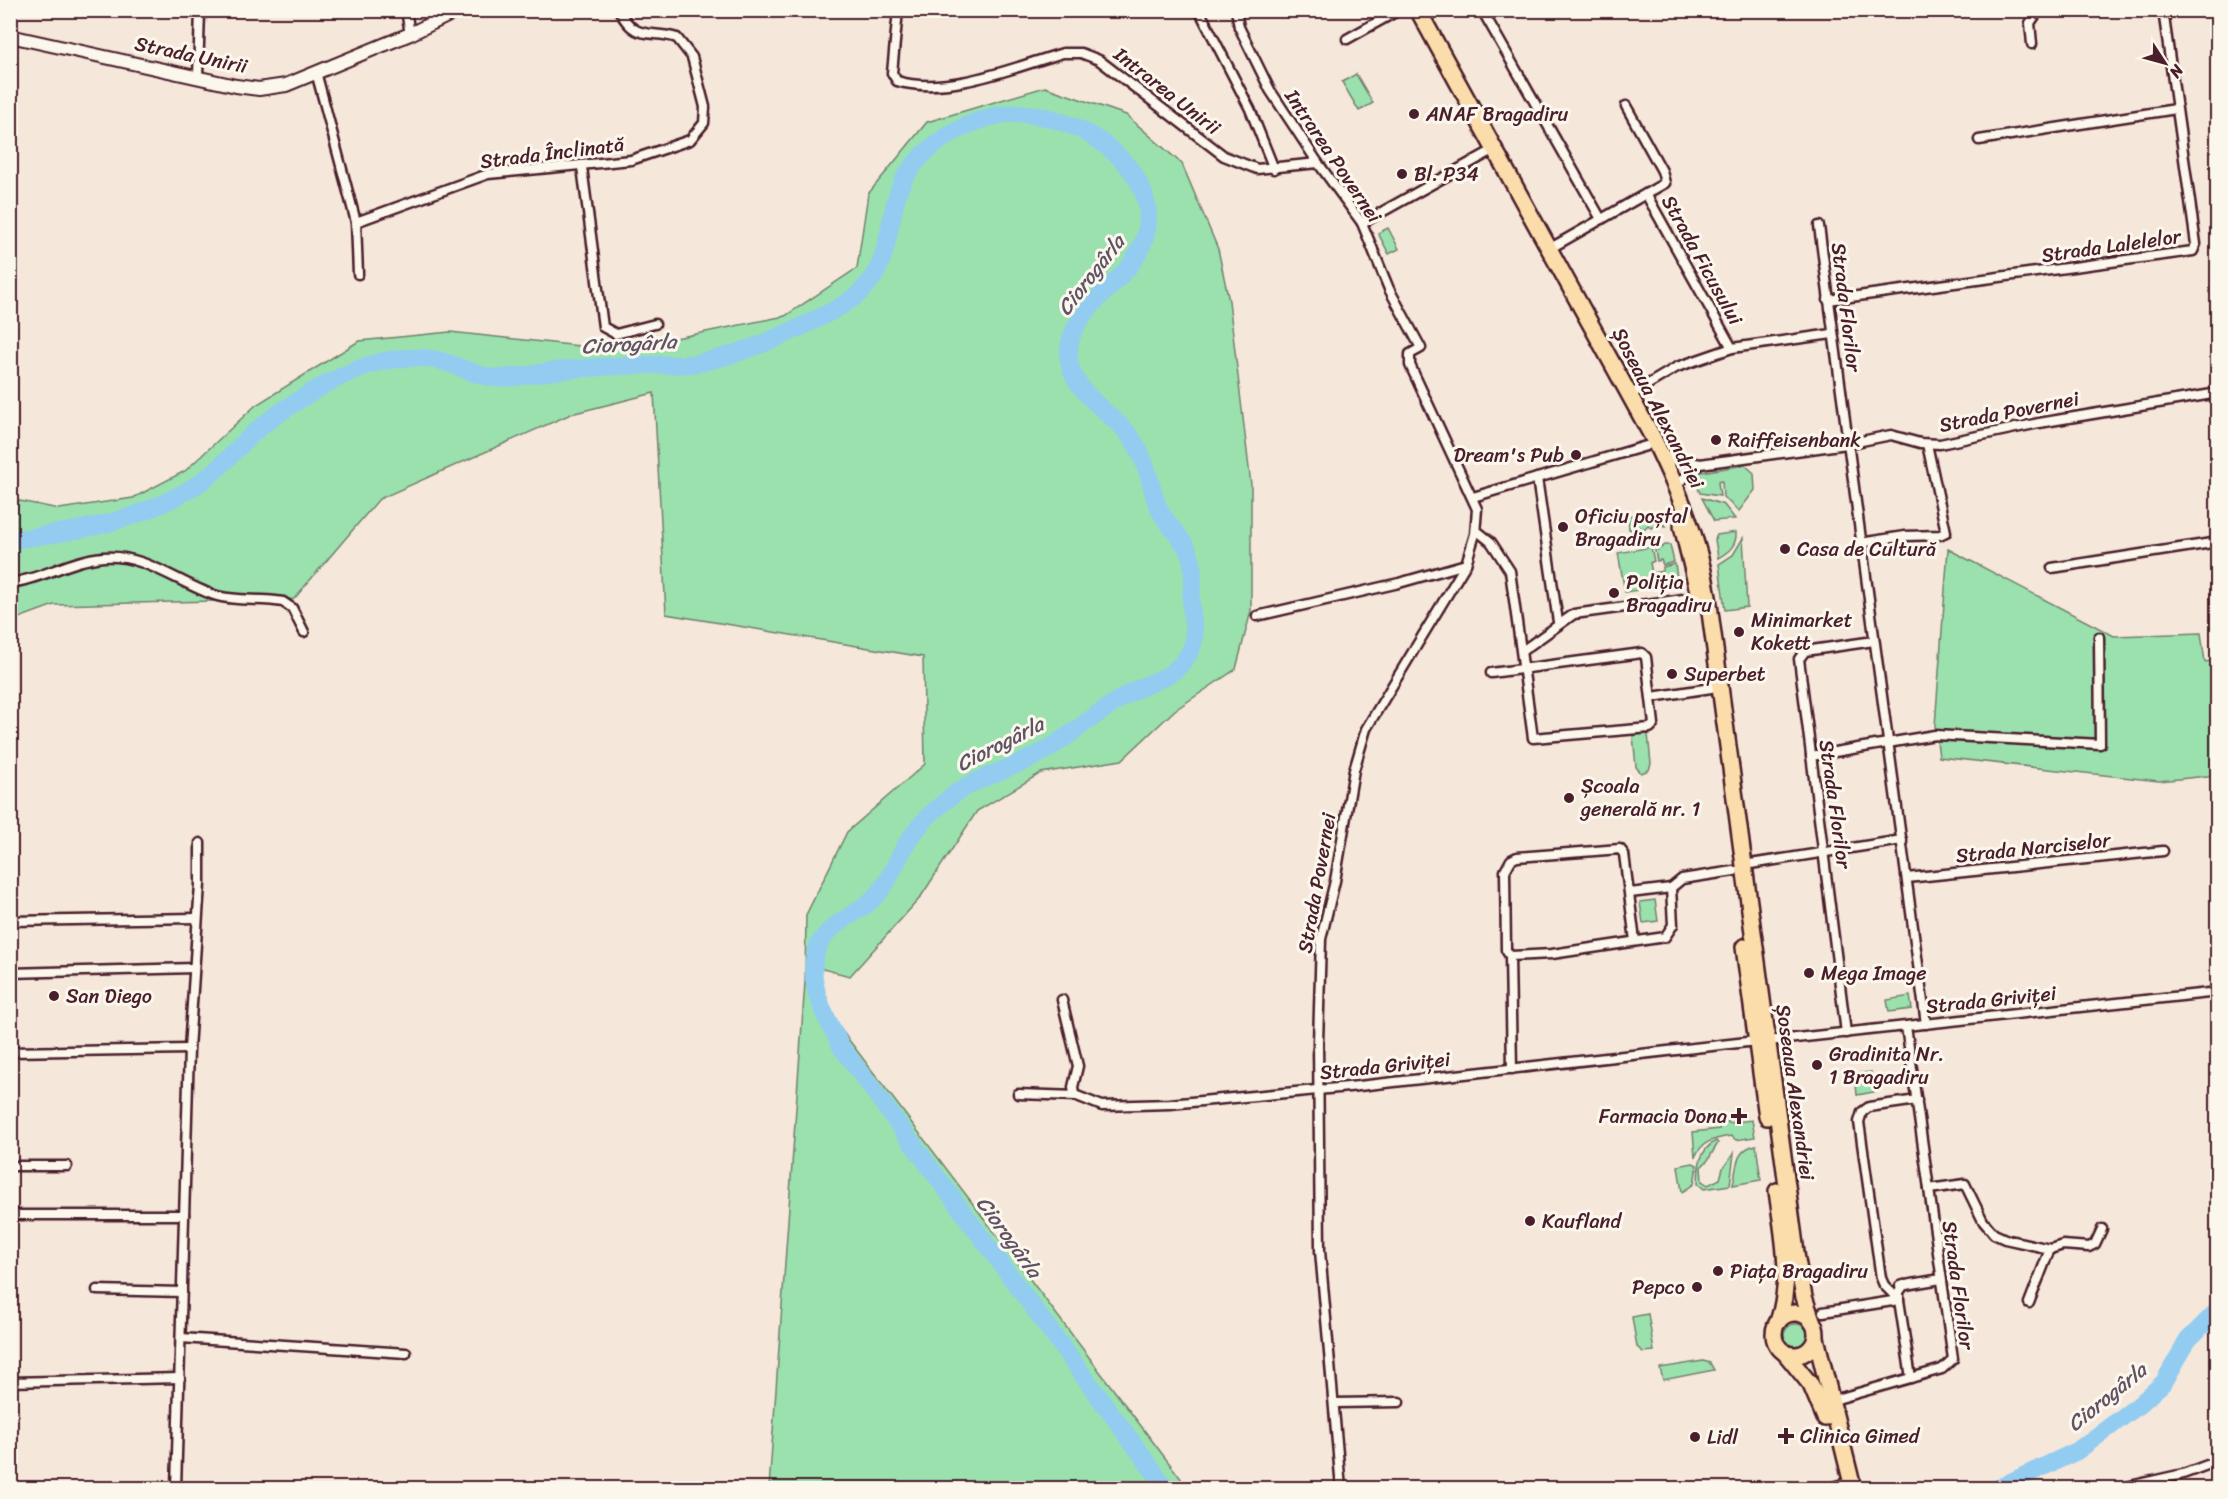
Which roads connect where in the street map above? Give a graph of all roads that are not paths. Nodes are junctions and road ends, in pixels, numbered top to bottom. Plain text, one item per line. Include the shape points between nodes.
1 (200, 10) edge
2 (406, 10) edge
3 (459, 10) edge
4 (619, 10) edge
5 (898, 10) edge
6 (1199, 10) edge
7 (1236, 10) edge
8 (1399, 10) edge
9 (1407, 10) edge
10 (1418, 10) edge
11 (1482, 10) edge
12 (2039, 10) edge
13 (2163, 10) edge
14 (410, 34) junction
15 (10, 36) edge
16 (1347, 39) dead end
17 (2032, 44) dead end
18 (316, 72) junction
19 (198, 77) junction
20 (1626, 106) dead end
21 (2176, 109) junction
22 (1979, 140) dead end
23 (1486, 154) junction
24 (1318, 163) junction
25 (582, 167) junction
26 (1274, 169) junction
27 (1646, 194) junction
28 (1600, 219) junction
29 (356, 222) junction
30 (1362, 223) junction
31 (1819, 226) dead end
32 (1550, 249) junction
33 (358, 274) dead end
34 (1828, 300) junction
35 (655, 324) dead end
36 (1832, 334) junction
37 (1732, 348) junction
38 (2217, 393) edge
39 (1630, 395) junction
40 (1847, 444) junction
41 (1927, 444) junction
42 (1646, 446) junction
43 (1662, 456) junction
44 (1700, 464) junction
45 (1537, 478) junction
46 (1676, 485) junction
47 (1471, 494) junction
48 (1477, 509) joint
49 (1476, 530) junction
50 (2217, 542) edge
51 (1860, 543) junction
52 (1466, 564) junction
53 (2052, 567) dead end
54 (10, 583) edge
55 (1698, 597) junction
56 (1257, 616) dead end
57 (1558, 622) junction
58 (304, 632) dead end
59 (2099, 637) dead end
60 (1874, 641) junction
61 (1522, 651) junction
62 (1524, 668) junction
63 (1491, 673) dead end
64 (1711, 688) junction
65 (1652, 698) junction
66 (1889, 742) junction
67 (1811, 756) junction
68 (1902, 840) junction
69 (200, 843) dead end
70 (2163, 851) dead end
71 (1825, 853) junction
72 (1739, 868) junction
73 (1907, 878) junction
74 (1671, 888) junction
75 (1630, 893) junction
76 (197, 918) junction
77 (10, 921) edge
78 (1635, 941) junction
79 (1510, 956) junction
80 (194, 968) junction
81 (10, 973) edge
82 (2217, 992) edge
83 (1062, 1000) dead end
84 (1926, 1024) junction
85 (1906, 1026) junction
86 (1846, 1033) junction
87 (1762, 1041) junction
88 (189, 1049) junction
89 (10, 1052) edge
90 (1512, 1069) junction
91 (1318, 1090) junction
92 (1018, 1094) dead end
93 (1074, 1095) junction
94 (1917, 1100) junction
95 (10, 1166) edge
96 (67, 1166) dead end
97 (1929, 1189) junction
98 (10, 1215) edge
99 (184, 1215) junction
100 (2102, 1229) dead end
101 (2050, 1249) junction
102 (1941, 1279) junction
103 (1904, 1285) junction
104 (1887, 1288) junction
105 (97, 1290) dead end
106 (182, 1292) junction
107 (1899, 1300) junction
108 (2029, 1303) dead end
109 (1778, 1322) junction
110 (1817, 1324) junction
111 (181, 1338) junction
112 (406, 1353) dead end
113 (1785, 1353) junction
114 (180, 1378) junction
115 (1911, 1378) junction
116 (10, 1382) edge
117 (1830, 1401) junction
118 (1335, 1402) junction
119 (1399, 1402) dead end
120 (2217, 1461) edge
121 (1842, 1487) edge
122 (2132, 1487) edge
123 (176, 1488) edge
124 (1341, 1488) edge
125 (2121, 1488) edge

1 - 19 street
2 - 14 street
3 - 14 main road, Strada Unirii
4 - 25 street, Strada Înclinată via 633,30 681,40 692,57 698,78 705,107 704,123 690,140 661,152
5 - 26 street, Intrarea Unirii via 892,73 897,81 956,82 1063,53 1081,53 1099,60 1224,156 1245,166
6 - 26 street via 1250,109
7 - 24 street, Intrarea Povernei via 1239,27 1270,90
8 - 16 street
9 - 23 highway, Șoseaua Alexandriei
10 - 32 highway, Șoseaua Alexandriei
11 - 28 street
12 - 17 street via 2030,23
13 - 21 street, Strada Lalelelor
14 - 18 main road, Strada Unirii
15 - 19 main road, Strada Unirii
18 - 19 main road, Strada Unirii via 285,85 259,88
18 - 29 street
20 - 27 street via 1665,179 1663,185
21 - 22 street
21 - 34 street, Strada Lalelelor via 2196,244 2193,251
23 - 30 street
23 - 42 highway, Șoseaua Alexandriei
24 - 26 street
24 - 30 street, Intrarea Povernei
25 - 29 street, Strada Înclinată via 488,174
25 - 35 street via 603,327 616,334
27 - 28 street
27 - 37 street, Strada Ficusului
28 - 32 street
29 - 33 street
30 - 47 street, Intrarea Povernei via 1389,289 1421,348 1410,354 1410,365
31 - 34 street, Strada Florilor
32 - 39 highway, Șoseaua Alexandriei
34 - 36 street, Strada Florilor
36 - 37 street, Strada Ficusului
36 - 40 street, Strada Florilor
37 - 39 street via 1677,368
38 - 41 street, Strada Povernei
39 - 43 highway, Șoseaua Alexandriei
40 - 41 street, Strada Povernei via 1891,435
40 - 44 street, Strada Povernei
40 - 51 street, Strada Florilor
41 - 51 street via 1946,532
42 - 45 street
42 - 55 highway, Șoseaua Alexandriei via 1678,513
43 - 44 street
43 - 46 highway, Șoseaua Alexandriei
44 - 46 street
45 - 47 street
45 - 57 street
46 - 72 highway, Șoseaua Alexandriei via 1703,561
47 - 48 street, Intrarea Povernei
48 - 49 street, Strada Povernei
49 - 52 street, Strada Povernei
49 - 61 street via 1491,542 1508,567
50 - 53 street
51 - 60 street, Strada Florilor
52 - 56 street
52 - 91 street, Strada Povernei via 1372,717 1359,748 1321,939
54 - 58 street via 88,560 123,558 214,595 283,602 292,608
55 - 57 street via 1574,614
55 - 64 highway, Șoseaua Alexandriei
57 - 61 street
59 - 66 street via 2100,744 1935,735
60 - 66 street, Strada Florilor
60 - 67 street, Strada Florilor via 1808,650 1800,655
61 - 62 street
62 - 63 street
62 - 65 street via 1642,653 1646,657
62 - 65 street via 1533,738 1650,728 1654,722
64 - 65 street
64 - 72 highway, Șoseaua Alexandriei
66 - 67 street
66 - 68 street, Strada Florilor
67 - 71 street, Strada Florilor
68 - 71 street
68 - 73 street, Strada Florilor
69 - 76 street
70 - 73 street, Strada Narciselor
71 - 72 street
71 - 86 street, Strada Florilor
72 - 74 street via 1682,879
72 - 87 highway, Șoseaua Alexandriei
73 - 84 street, Strada Florilor
74 - 75 street
74 - 78 street via 1672,930 1665,937
75 - 78 street
75 - 79 street via 1624,854 1617,849 1517,857 1505,871 1506,950
76 - 77 street
76 - 80 street
78 - 79 street
79 - 90 street
80 - 81 street
80 - 88 street
82 - 84 street, Strada Griviței
83 - 93 street via 1078,1066
84 - 85 street, Strada Griviței
85 - 86 street, Strada Griviței
85 - 94 street, Strada Florilor
86 - 87 street, Strada Griviței
87 - 90 street, Strada Griviței
87 - 109 highway, Șoseaua Alexandriei via 1787,1263
87 - 110 highway, Șoseaua Alexandriei via 1804,1297
88 - 89 street
88 - 99 street
90 - 91 street, Strada Griviței
91 - 93 street, Strada Griviței via 1121,1106 1092,1104
91 - 118 street, Strada Povernei via 1321,1270
92 - 93 street, Strada Griviței
94 - 97 street, Strada Florilor
94 - 104 street via 1869,1107 1860,1116 1881,1278
95 - 96 street
97 - 101 street via 1965,1184 1994,1234 2018,1244
97 - 102 street, Strada Florilor
98 - 99 street
99 - 106 street
100 - 101 street via 2095,1244 2089,1247 2062,1245
101 - 108 street
102 - 103 street
102 - 115 street, Strada Florilor via 1953,1359 1942,1369
103 - 104 street
103 - 107 street
104 - 107 street
105 - 106 street
106 - 111 street
107 - 110 street
107 - 115 street
109 - 110 highway via 1793,1313
109 - 113 highway, Șoseaua Alexandriei via 1775,1340
110 - 113 highway via 1805,1353
110 - 117 highway, Șoseaua Alexandriei
111 - 112 street
111 - 114 street
113 - 121 highway, Șoseaua Alexandriei via 1805,1375 1822,1408
114 - 116 street
114 - 123 street
115 - 117 street, Strada Florilor
117 - 121 highway, Șoseaua Alexandriei
118 - 119 street
118 - 124 street, Strada Povernei
120 - 122 street
122 - 125 street

